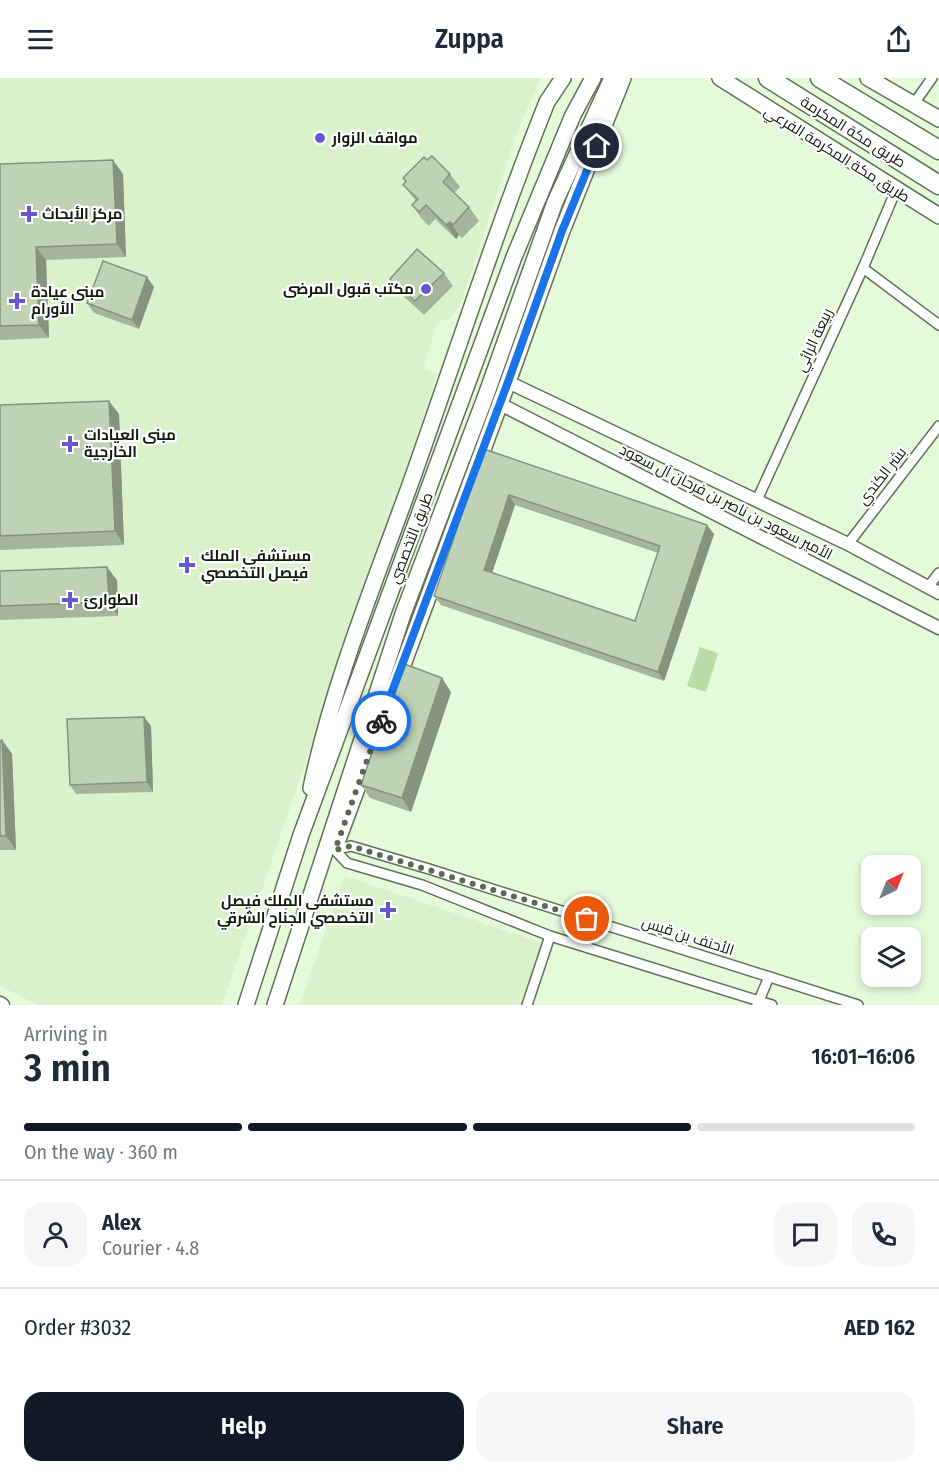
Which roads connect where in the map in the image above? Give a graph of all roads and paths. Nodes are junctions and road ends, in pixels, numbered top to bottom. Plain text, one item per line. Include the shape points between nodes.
1 (557, 78) edge
2 (563, 78) edge
3 (571, 78) edge
4 (593, 78) edge
5 (709, 78) edge
6 (721, 78) edge
7 (768, 78) edge
8 (820, 78) edge
9 (868, 78) edge
10 (932, 78) edge
11 (621, 79) edge
12 (737, 90) junction
13 (548, 102) junction
14 (914, 105) junction
15 (939, 119) edge
16 (939, 150) edge
17 (939, 185) edge
18 (896, 190) junction
19 (939, 216) edge
20 (863, 268) junction
21 (939, 325) edge
22 (508, 382) junction
23 (500, 404) junction
24 (939, 426) edge
25 (757, 500) junction
26 (848, 544) junction
27 (939, 573) edge
28 (934, 590) edge
29 (939, 628) edge
30 (301, 835) junction
31 (335, 850) junction
32 (304, 919) junction
33 (550, 936) junction
34 (769, 977) junction
35 (758, 1003) edge
36 (246, 1005) edge
37 (275, 1005) edge
38 (527, 1005) edge
39 (772, 1005) edge
40 (858, 1005) edge

1 - 13 main road
2 - 13 main road
3 - 13 main road
4 - 30 main road, طريق التخصصي via 573,115 514,257
5 - 12 main road
6 - 12 main road
7 - 17 highway, طريق مكة المكرمة
8 - 16 highway, طريق مكة المكرمة
9 - 14 main road
10 - 14 street
11 - 22 main road
11 - 32 main road, طريق التخصصي via 555,202 403,614
12 - 18 main road, طريق مكة المكرمة الفرعي
13 - 30 main road via 476,291 344,669 320,745
14 - 15 main road
18 - 19 main road, طريق مكة المكرمة الفرعي
18 - 20 street, ربيعة الرائي
20 - 21 street
20 - 25 street, ربيعة الرائي
22 - 23 main road
22 - 25 street, الأمير سعود بن ناصر بن فرحان آل سعود
23 - 29 street, الأمير سعود بن ناصر بن فرحان آل سعود
23 - 31 main road
24 - 26 street, بشر الكندي
25 - 26 street, الأمير سعود بن ناصر بن فرحان آل سعود
26 - 28 street, الأمير سعود بن ناصر بن فرحان آل سعود
27 - 28 street
30 - 36 main road, طريق التخصصي
31 - 32 main road
31 - 33 street via 347,863 422,885
31 - 34 street, الأحنف بن قيس via 351,846 429,868
32 - 37 main road, طريق التخصصي
33 - 35 street
33 - 38 street
34 - 35 street
34 - 40 street, الأحنف بن قيس
35 - 39 street

